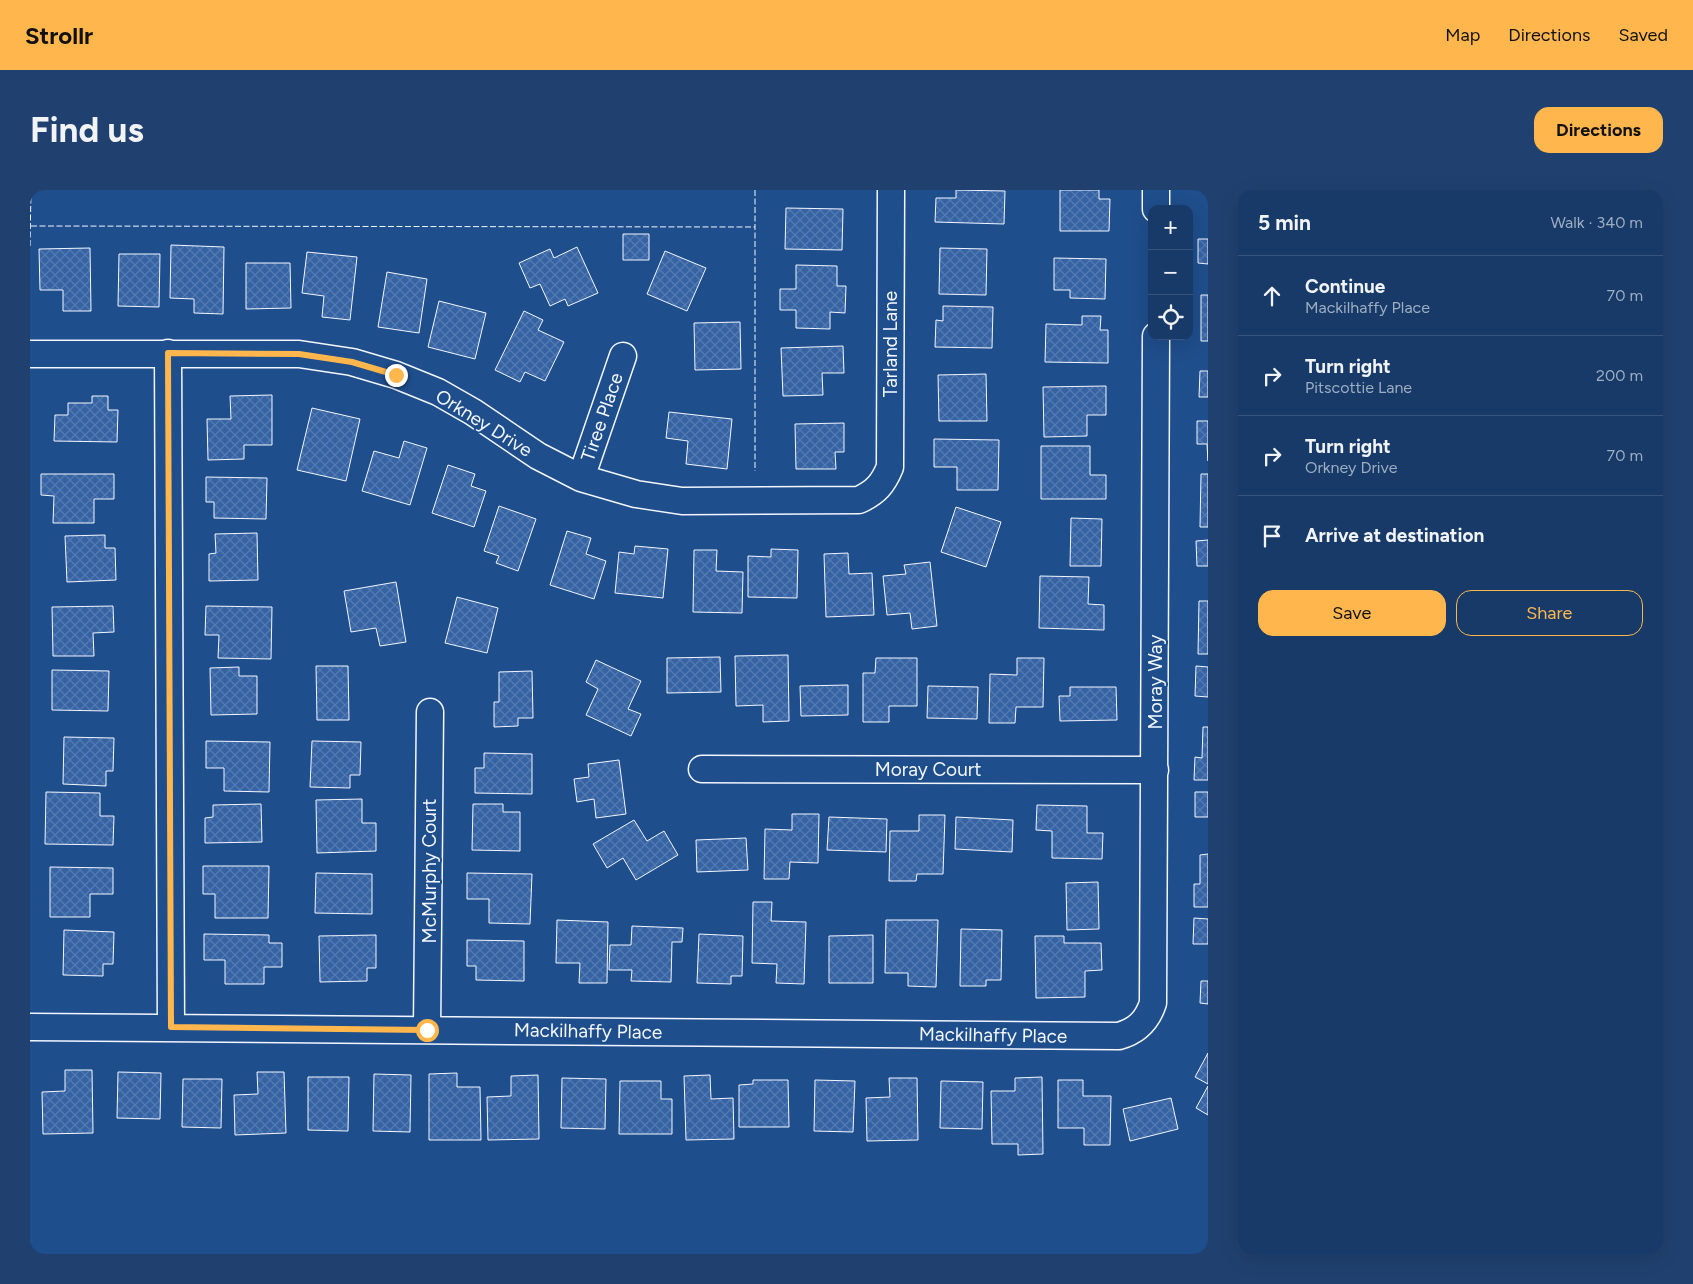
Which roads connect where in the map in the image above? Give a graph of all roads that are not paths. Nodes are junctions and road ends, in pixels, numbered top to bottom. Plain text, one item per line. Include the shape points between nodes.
1 (891, 190) edge
2 (1156, 190) edge
3 (1156, 205) edge
4 (1156, 340) edge
5 (168, 353) junction
6 (30, 354) edge
7 (623, 356) dead end
8 (581, 478) junction
9 (874, 493) joint
10 (430, 712) dead end
11 (702, 769) dead end
12 (1155, 770) junction
13 (1142, 1024) joint
14 (30, 1026) edge
15 (171, 1027) junction
16 (427, 1030) junction

1 - 9 street, Tarland Lane via 890,467 884,482
2 - 3 street
4 - 12 street, Moray Way
5 - 6 street, Orkney Drive
5 - 8 street, Orkney Drive via 299,354 352,362 396,375 438,392 538,456
5 - 15 street
7 - 8 street, Tiree Place
8 - 9 street, Orkney Drive via 636,494 682,501 859,500
10 - 16 street, McMurphy Court
11 - 12 street, Moray Court
12 - 13 street, Moray Way via 1153,1003
13 - 16 street, Mackilhaffy Place via 1130,1033 1118,1036
14 - 15 street, Mackilhaffy Place
15 - 16 street, Mackilhaffy Place

